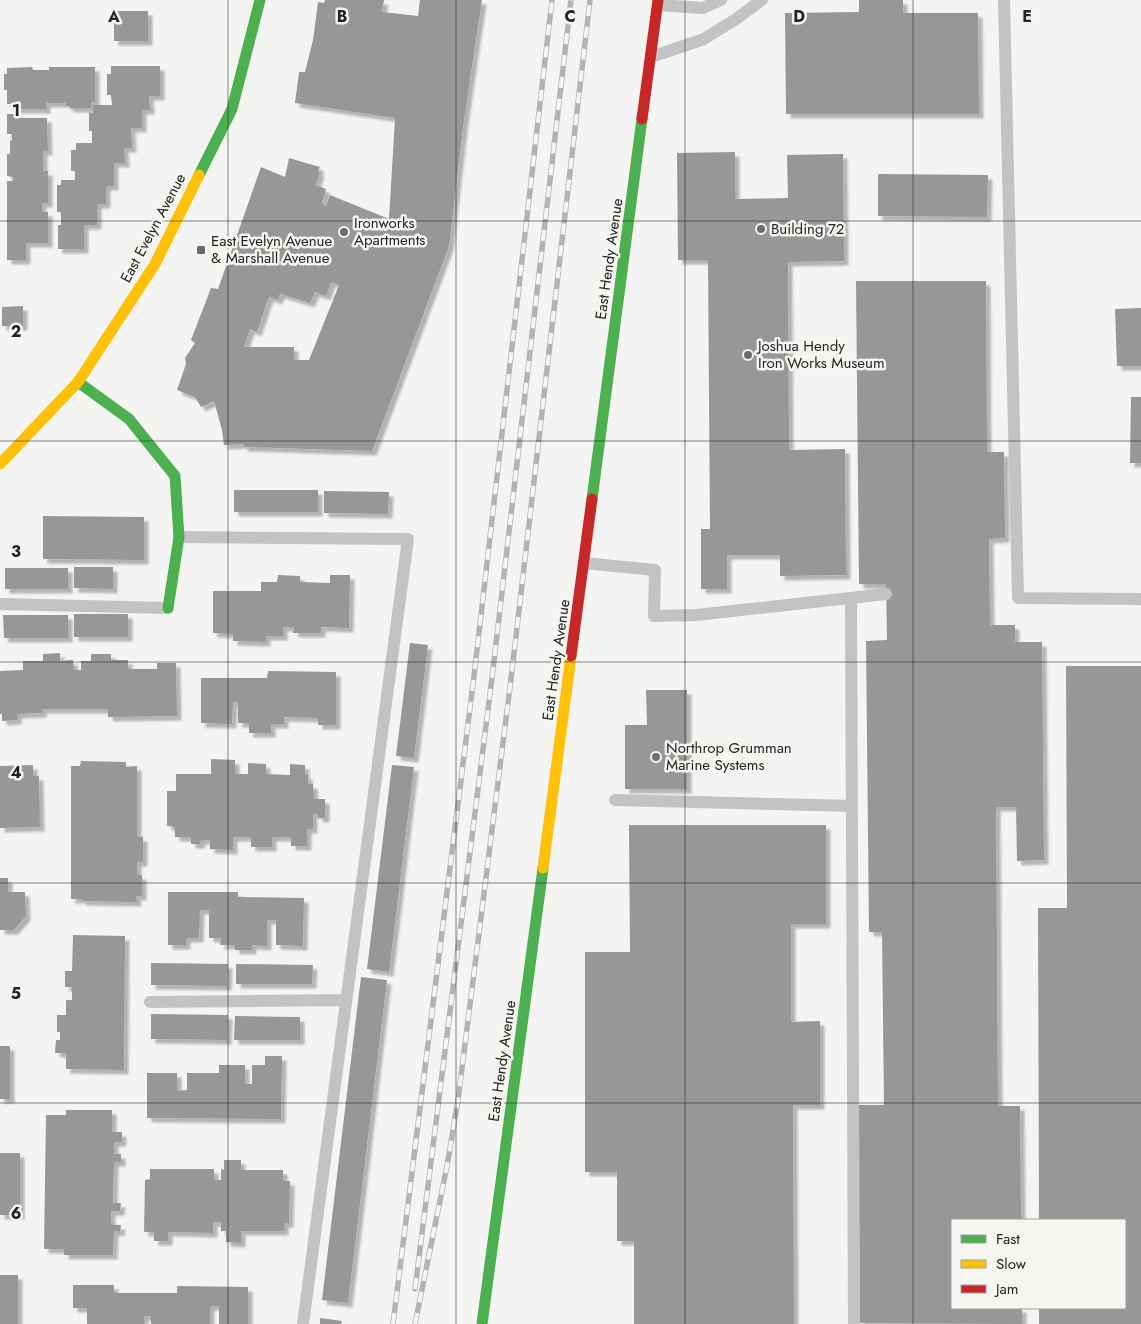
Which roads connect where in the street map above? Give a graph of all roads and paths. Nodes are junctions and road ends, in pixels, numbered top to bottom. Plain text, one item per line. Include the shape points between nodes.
1 (260, 0) edge
2 (721, 0) edge
3 (762, 0) edge
4 (1004, 0) edge
5 (658, 2) edge
6 (651, 57) junction
7 (78, 382) junction
8 (0, 464) edge
9 (179, 537) junction
10 (584, 563) junction
11 (886, 594) dead end
12 (851, 598) junction
13 (1141, 599) edge
14 (0, 604) edge
15 (168, 608) joint
16 (615, 800) dead end
17 (852, 806) junction
18 (346, 1000) junction
19 (150, 1002) dead end
20 (304, 1324) edge
21 (482, 1324) edge
22 (854, 1324) edge

1 - 7 street, East Evelyn Avenue via 232,109 155,264
2 - 5 lane via 704,8
3 - 6 lane via 704,39
4 - 13 lane via 1018,598
5 - 6 street, East Hendy Avenue
6 - 10 street, East Hendy Avenue
7 - 8 street, East Evelyn Avenue
7 - 9 street via 128,419 175,476
9 - 15 street
9 - 18 lane via 408,539
10 - 12 lane via 655,570 654,616 696,615
10 - 21 street, East Hendy Avenue
11 - 12 lane
12 - 17 lane
14 - 15 lane
16 - 17 lane
17 - 22 lane
18 - 19 lane
18 - 20 lane

